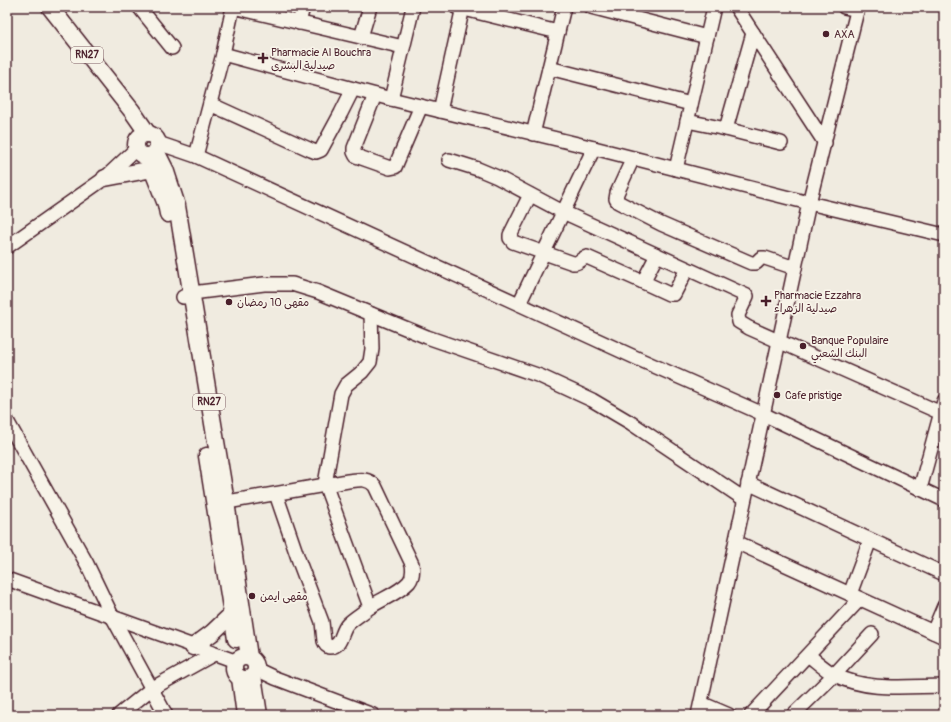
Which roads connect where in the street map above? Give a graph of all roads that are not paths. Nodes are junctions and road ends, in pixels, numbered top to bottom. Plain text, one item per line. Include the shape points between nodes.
1 (50, 7) edge
2 (139, 7) edge
3 (233, 7) edge
4 (303, 7) edge
5 (370, 7) edge
6 (413, 7) edge
7 (564, 7) edge
8 (591, 7) edge
9 (714, 7) edge
10 (736, 7) edge
11 (844, 7) edge
12 (460, 8) edge
13 (858, 9) edge
14 (510, 13) edge
15 (299, 23) junction
16 (558, 32) junction
17 (753, 32) junction
18 (361, 37) junction
19 (706, 37) junction
20 (403, 47) junction
21 (172, 48) dead end
22 (223, 54) junction
23 (549, 68) junction
24 (353, 88) junction
25 (375, 95) junction
26 (391, 99) junction
27 (210, 104) junction
28 (691, 104) junction
29 (421, 106) junction
30 (440, 111) junction
31 (687, 120) junction
32 (726, 129) junction
33 (533, 134) junction
34 (781, 143) dead end
35 (825, 143) junction
36 (594, 148) junction
37 (148, 149) junction
38 (196, 156) junction
39 (633, 158) junction
40 (449, 160) dead end
41 (676, 169) junction
42 (105, 178) junction
43 (530, 195) junction
44 (809, 203) junction
45 (563, 212) junction
46 (944, 235) edge
47 (7, 246) edge
48 (544, 252) junction
49 (657, 255) junction
50 (795, 268) junction
51 (687, 269) junction
52 (643, 282) junction
53 (187, 295) junction
54 (519, 304) junction
55 (371, 314) junction
56 (779, 340) junction
57 (942, 407) edge
58 (763, 414) junction
59 (7, 420) edge
60 (748, 483) junction
61 (325, 484) junction
62 (920, 489) junction
63 (276, 494) junction
64 (744, 499) junction
65 (944, 500) edge
66 (220, 504) junction
67 (870, 540) junction
68 (736, 542) junction
69 (944, 574) edge
70 (7, 579) edge
71 (855, 596) junction
72 (944, 606) edge
73 (370, 607) junction
74 (232, 615) junction
75 (113, 618) junction
76 (872, 634) dead end
77 (938, 634) edge
78 (193, 647) junction
79 (214, 654) junction
80 (808, 655) junction
81 (246, 667) junction
82 (834, 674) junction
83 (944, 686) edge
84 (151, 689) junction
85 (699, 709) edge
86 (119, 715) edge
87 (166, 715) edge
88 (245, 715) edge
89 (259, 715) edge
90 (373, 715) edge
91 (729, 715) edge
92 (751, 715) edge
93 (793, 715) edge

1 - 37 main road, RN27 via 125,103
2 - 21 street
3 - 15 street
3 - 22 street
4 - 15 street
5 - 18 street
6 - 20 street
7 - 16 street
8 - 19 street
9 - 19 street
10 - 17 street
11 - 13 street
12 - 14 street
12 - 30 street
13 - 35 street
14 - 16 street
15 - 18 street
16 - 23 street
17 - 32 street
17 - 35 street
18 - 20 street
19 - 28 street
20 - 26 street
22 - 24 street
22 - 27 street
23 - 28 street
23 - 33 street
24 - 25 street
24 - 27 street via 321,150 318,151
25 - 26 street
25 - 29 street via 354,152 356,156 390,168 395,167
26 - 29 street
27 - 38 street
28 - 31 street
29 - 30 street
30 - 33 street
31 - 32 street
31 - 41 street
32 - 34 street
33 - 36 street
35 - 44 street
36 - 39 street
36 - 45 street
37 - 38 street
37 - 42 main road
37 - 42 street
37 - 53 main road, RN27 via 166,204
38 - 54 street
39 - 41 street
39 - 50 street via 617,193 618,202 661,224 751,263 765,258
40 - 43 street via 497,177
41 - 44 street
42 - 47 street
43 - 45 street
43 - 48 street via 510,238 512,242
44 - 46 street
44 - 50 street
45 - 48 street
45 - 49 street
48 - 52 street via 575,264 587,257
48 - 54 street
49 - 51 street
49 - 52 street
50 - 56 street
51 - 52 street via 674,294
51 - 56 street via 747,296 738,315 739,322
53 - 55 street via 264,284 292,284
53 - 66 main road, RN27
54 - 58 street
55 - 61 street via 370,362 346,385 341,394
55 - 64 street via 427,337 540,376 592,400 630,422
56 - 57 street
56 - 58 street
57 - 62 street
58 - 60 street
58 - 62 street
59 - 75 street via 87,564
60 - 64 street
60 - 67 street
61 - 63 street
61 - 73 street
61 - 73 street via 363,480 372,482 412,564 409,582
62 - 65 street
63 - 66 street
63 - 73 street via 322,622 326,645 336,645 346,626
64 - 68 street
66 - 74 main road, RN27
66 - 81 main road, RN27
67 - 69 street
67 - 71 street
68 - 71 street
68 - 85 street
70 - 75 street
71 - 77 street
71 - 80 street
72 - 77 street
74 - 78 main road
74 - 81 main road, RN27
75 - 78 street
75 - 84 street
76 - 82 street
78 - 79 street
79 - 81 street
79 - 84 street
80 - 82 street
80 - 92 street
81 - 88 main road, RN27
81 - 89 main road, RN27
81 - 90 street
82 - 83 street via 867,685
82 - 93 street
84 - 86 street
84 - 87 street
85 - 91 street

